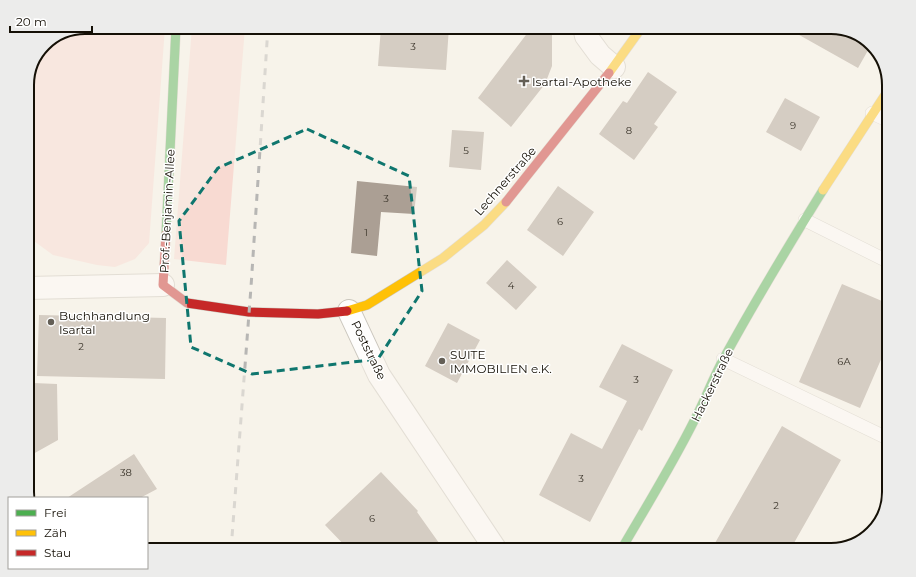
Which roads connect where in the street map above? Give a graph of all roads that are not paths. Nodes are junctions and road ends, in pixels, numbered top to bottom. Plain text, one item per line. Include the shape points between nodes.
1 (176, 34) edge
2 (586, 34) edge
3 (637, 34) edge
4 (614, 67) junction
5 (882, 99) edge
6 (872, 113) junction
7 (882, 118) edge
8 (805, 220) junction
9 (882, 258) edge
10 (162, 284) junction
11 (34, 288) edge
12 (349, 311) junction
13 (723, 359) junction
14 (882, 436) edge
15 (491, 543) edge
16 (625, 543) edge

1 - 10 street, Prof.-Benjamin-Allee
2 - 4 street via 600,55
3 - 4 street, Lechnerstraße
4 - 12 street, Lechnerstraße via 510,197 484,224 443,258 367,305
5 - 6 street, Hackerstraße
6 - 7 lane
6 - 8 street, Hackerstraße
8 - 9 lane
8 - 13 street, Hackerstraße
10 - 11 street, Prof.-Benjamin-Allee
10 - 12 street, Poststraße via 187,303 249,312 318,314
12 - 15 street, Poststraße via 379,375
13 - 14 lane
13 - 16 street, Hackerstraße via 694,420

